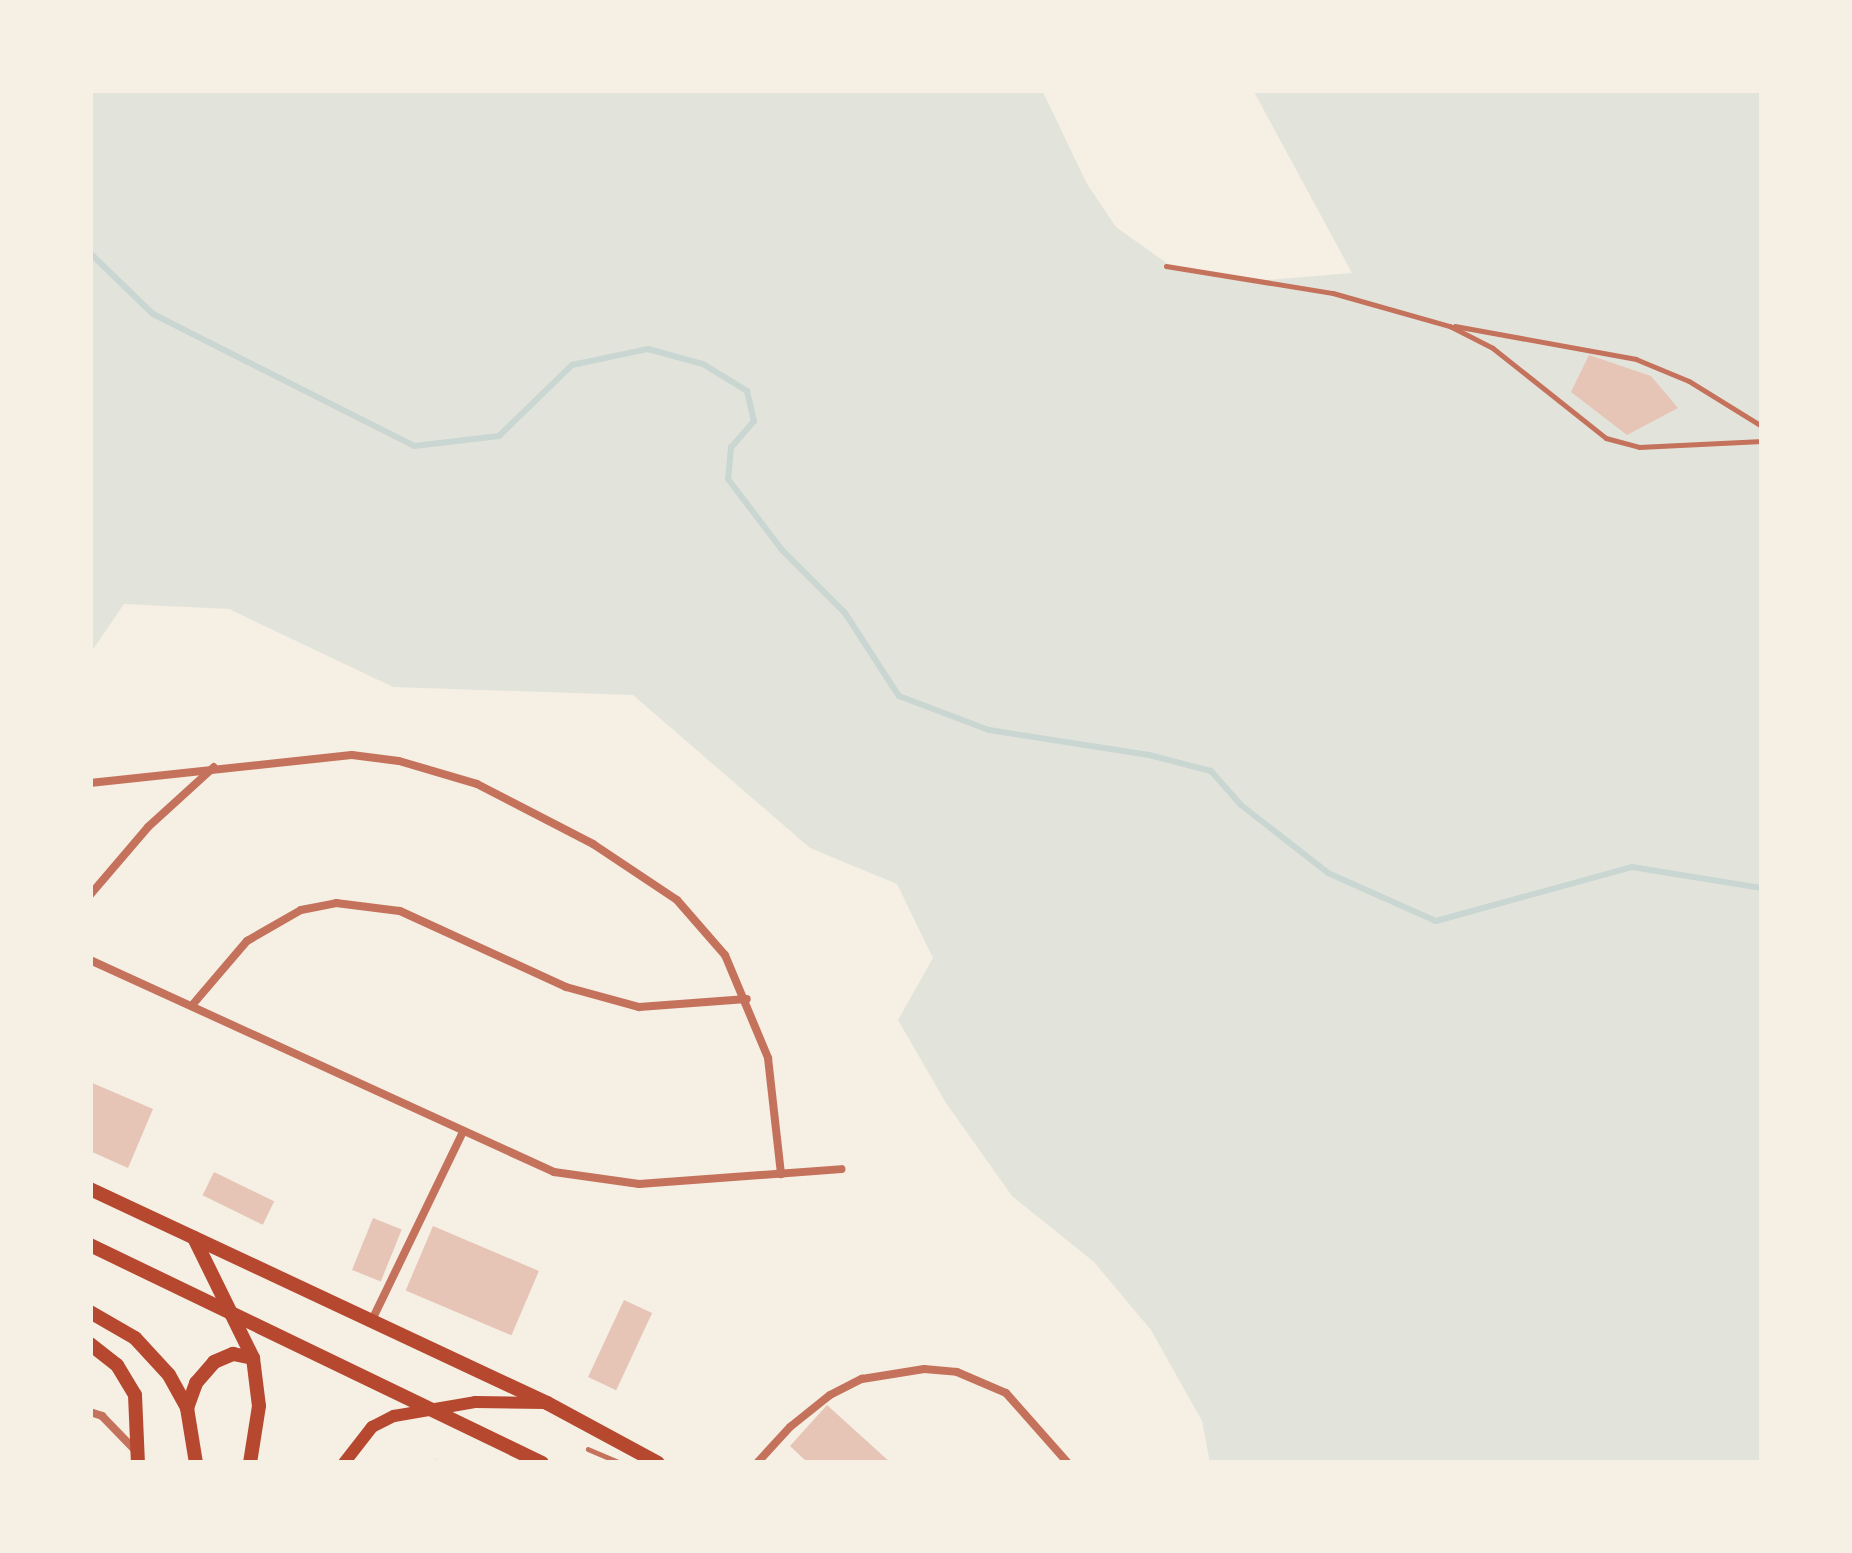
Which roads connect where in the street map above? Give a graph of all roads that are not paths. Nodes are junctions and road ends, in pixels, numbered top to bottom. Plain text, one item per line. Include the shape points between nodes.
1 (1166, 266) dead end
2 (1450, 326) junction
3 (1762, 426) edge
4 (1762, 441) edge
5 (214, 767) junction
6 (90, 783) edge
7 (90, 895) edge
8 (90, 960) edge
9 (747, 999) junction
10 (194, 1003) junction
11 (462, 1134) junction
12 (841, 1169) dead end
13 (781, 1174) junction
14 (90, 1189) edge
15 (194, 1238) junction
16 (90, 1244) edge
17 (90, 1312) edge
18 (372, 1320) junction
19 (90, 1344) edge
20 (253, 1358) junction
21 (547, 1402) junction
22 (187, 1408) junction
23 (90, 1412) edge
24 (588, 1449) dead end
25 (139, 1459) edge
26 (196, 1463) edge
27 (250, 1463) edge
28 (344, 1463) edge
29 (542, 1463) edge
30 (621, 1463) edge
31 (658, 1463) edge
32 (757, 1463) edge
33 (1068, 1463) edge

1 - 2 lane via 1334,293
2 - 3 lane via 1636,359
2 - 4 lane via 1492,348 1606,438 1639,447
5 - 6 street
5 - 7 street
5 - 9 street via 352,755 400,760 518,802 677,901 725,955
8 - 10 street
9 - 10 street via 639,1007 566,986 400,911 336,903 301,910 247,941
9 - 13 street via 776,1095
10 - 11 street
11 - 13 street via 526,1163 609,1183
11 - 18 street
12 - 13 street
14 - 15 highway
15 - 18 highway
15 - 20 highway
16 - 29 highway
17 - 22 highway via 148,1350
18 - 21 highway
19 - 25 highway via 136,1395
20 - 22 highway via 233,1354 214,1362
20 - 27 highway via 259,1406
21 - 28 main road via 475,1402 394,1416 372,1427
21 - 31 highway
22 - 26 highway
23 - 25 street
24 - 30 lane
32 - 33 street via 809,1409 862,1379 893,1372 957,1372 984,1381 1027,1412

